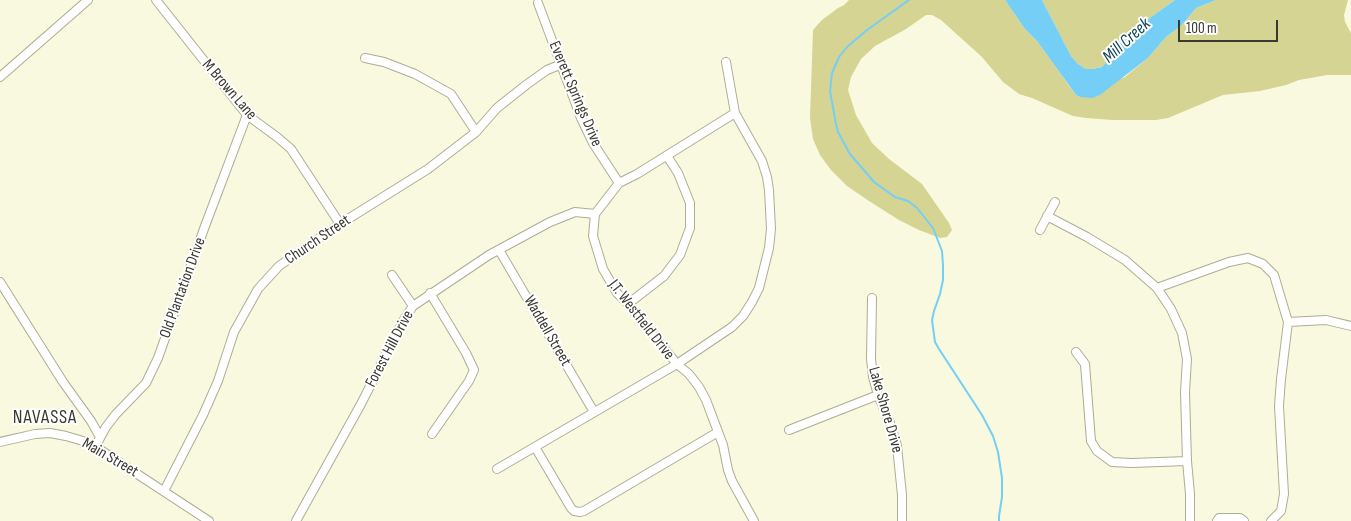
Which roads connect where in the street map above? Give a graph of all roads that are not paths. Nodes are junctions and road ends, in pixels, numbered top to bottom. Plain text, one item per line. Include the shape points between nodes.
1 (88, 0) edge
2 (156, 0) edge
3 (538, 2) dead end
4 (365, 58) dead end
5 (726, 62) dead end
6 (562, 64) junction
7 (0, 76) edge
8 (735, 113) junction
9 (248, 115) junction
10 (476, 132) junction
11 (667, 156) junction
12 (619, 183) junction
13 (1055, 202) dead end
14 (595, 214) junction
15 (1047, 216) junction
16 (340, 224) junction
17 (1040, 230) dead end
18 (499, 250) junction
19 (392, 275) dead end
20 (0, 282) edge
21 (1158, 288) junction
22 (430, 293) junction
23 (872, 298) dead end
24 (628, 304) junction
25 (413, 306) junction
26 (1288, 322) junction
27 (1351, 326) edge
28 (1076, 352) dead end
29 (676, 364) junction
30 (878, 395) junction
31 (594, 412) junction
32 (789, 430) dead end
33 (718, 432) junction
34 (432, 434) dead end
35 (100, 437) junction
36 (0, 442) edge
37 (95, 447) junction
38 (535, 447) junction
39 (1187, 461) junction
40 (497, 469) dead end
41 (164, 491) junction
42 (209, 521) edge
43 (296, 521) edge
44 (754, 521) edge
45 (902, 521) edge
46 (1190, 521) edge
47 (1217, 521) edge
48 (1244, 521) edge
49 (1271, 521) edge

1 - 7 street
2 - 9 street, M Brown Lane
3 - 6 street, Everett Springs Drive
4 - 10 street via 415,74 451,94
5 - 8 street
6 - 10 street, Church Street via 526,85 497,108
6 - 12 street, Everett Springs Drive via 593,143
8 - 11 street
8 - 29 street via 762,161 767,177 771,210 769,248 759,288 743,316 732,327
9 - 16 street, M Brown Lane via 291,149
9 - 35 street, Old Plantation Drive via 158,358 146,383 116,414
10 - 16 street, Church Street via 428,169
11 - 12 street
11 - 24 street via 690,203 690,228 680,255 664,276
12 - 14 street
13 - 15 street
14 - 18 street, Forest Hill Drive via 575,212
14 - 24 street, J.T. Westfield Drive via 594,236 603,269 617,293
15 - 17 street
15 - 21 street via 1125,260
16 - 41 street, Church Street via 279,266 258,289 234,332 218,381
18 - 22 street, Forest Hill Drive
18 - 31 street, Waddell Street
19 - 25 street
20 - 35 street
21 - 26 street via 1248,258 1263,264 1274,274
21 - 39 street via 1182,333 1187,359
22 - 25 street, Forest Hill Drive
22 - 34 street via 474,370
23 - 30 street, Lake Shore Drive via 870,360
24 - 29 street, J.T. Westfield Drive
25 - 43 street, Forest Hill Drive
26 - 27 street via 1326,320
26 - 49 street via 1280,406 1284,494 1281,512
28 - 39 street via 1085,364 1091,441 1097,451 1112,462
29 - 31 street
29 - 33 street, J.T. Westfield Drive via 699,387
30 - 32 street
30 - 45 street, Lake Shore Drive via 897,446
31 - 38 street
33 - 38 street via 580,512 571,508
33 - 44 street, J.T. Westfield Drive via 730,475
35 - 37 street, Old Plantation Drive
36 - 37 street, Main Street via 50,434 66,436
37 - 41 street, Main Street
38 - 40 street
39 - 46 street
41 - 42 street, Main Street
47 - 48 street via 1219,518 1240,518

